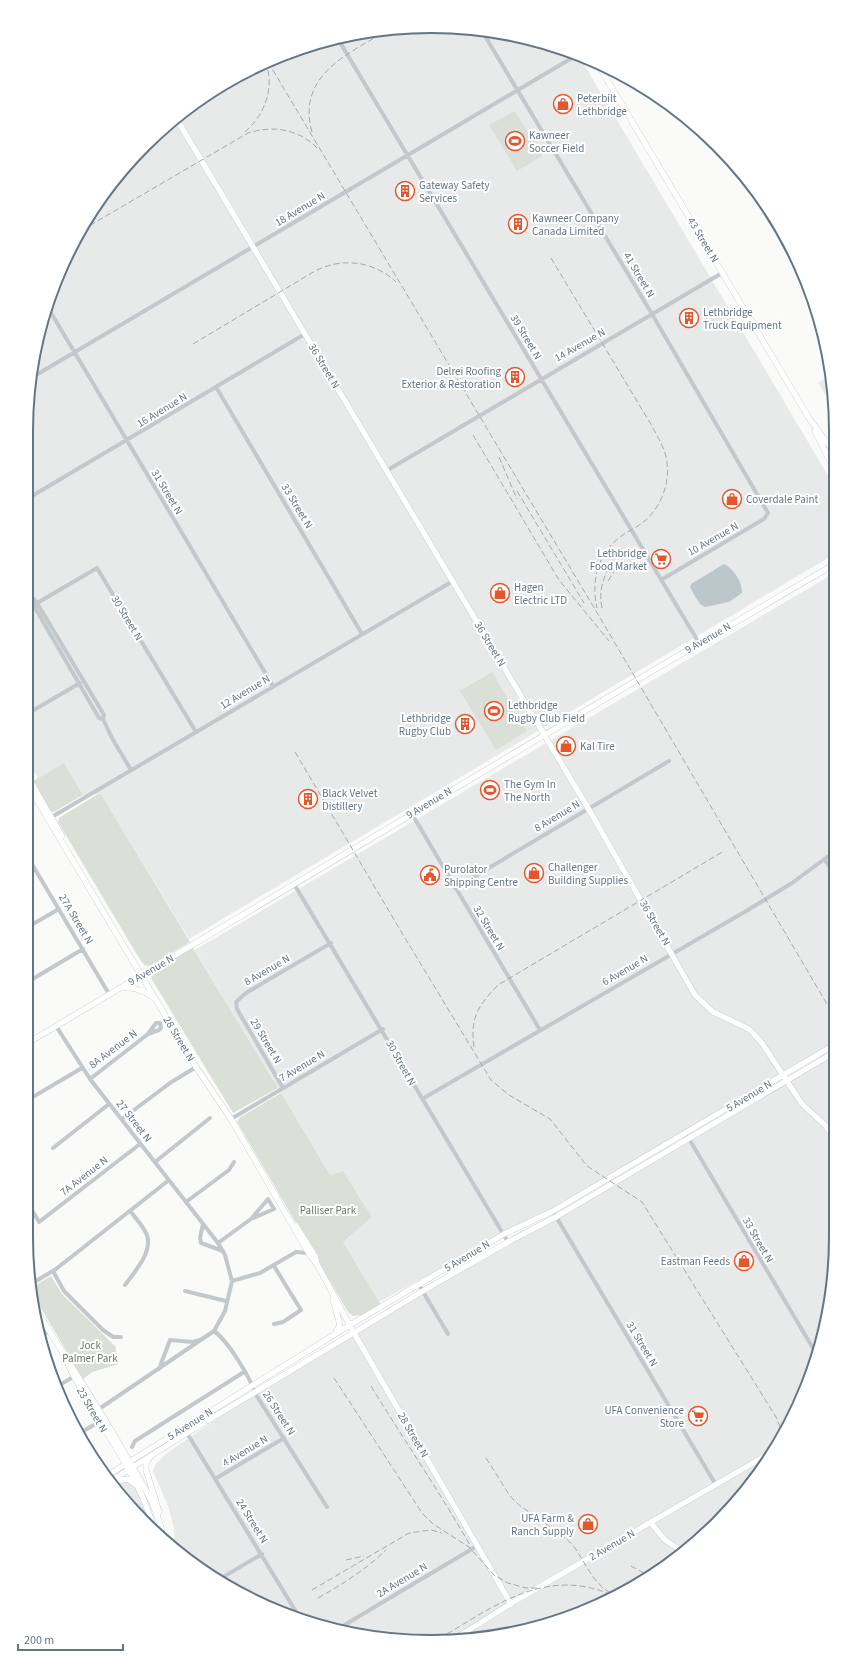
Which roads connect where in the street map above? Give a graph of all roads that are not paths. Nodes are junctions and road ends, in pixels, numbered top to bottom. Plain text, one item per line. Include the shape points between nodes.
1 (485, 36) edge
2 (341, 44) edge
3 (571, 58) edge
4 (602, 72) edge
5 (517, 90) junction
6 (179, 123) edge
7 (408, 155) junction
8 (254, 248) junction
9 (722, 273) junction
10 (51, 313) edge
11 (652, 314) junction
12 (305, 334) junction
13 (74, 352) junction
14 (37, 374) edge
15 (540, 379) junction
16 (216, 387) junction
17 (809, 418) junction
18 (126, 441) junction
19 (829, 446) edge
20 (829, 459) edge
21 (386, 471) junction
22 (33, 495) edge
23 (766, 509) joint
24 (829, 567) edge
25 (661, 580) junction
26 (453, 581) junction
27 (33, 598) edge
28 (37, 603) junction
29 (33, 605) edge
30 (33, 608) edge
31 (362, 634) junction
32 (699, 643) junction
33 (83, 680) junction
34 (78, 683) junction
35 (273, 686) junction
36 (33, 710) edge
37 (103, 720) junction
38 (196, 732) junction
39 (544, 735) junction
40 (669, 761) dead end
41 (131, 770) junction
42 (33, 786) edge
43 (33, 792) edge
44 (588, 808) junction
45 (412, 814) junction
46 (51, 818) junction
47 (829, 856) edge
48 (825, 860) junction
49 (33, 866) edge
50 (829, 866) edge
51 (35, 869) joint
52 (294, 884) junction
53 (455, 888) junction
54 (59, 909) junction
55 (33, 924) edge
56 (331, 943) junction
57 (83, 949) junction
58 (672, 954) junction
59 (142, 975) junction
60 (33, 980) edge
61 (119, 988) junction
62 (109, 994) junction
63 (157, 1001) junction
64 (236, 1002) joint
65 (56, 1026) junction
66 (383, 1029) junction
67 (540, 1030) junction
68 (148, 1034) dead end
69 (33, 1040) edge
70 (829, 1048) edge
71 (829, 1055) edge
72 (196, 1067) junction
73 (82, 1068) junction
74 (785, 1077) junction
75 (90, 1078) junction
76 (283, 1088) junction
77 (33, 1097) edge
78 (422, 1099) junction
79 (109, 1104) junction
80 (210, 1118) dead end
81 (122, 1119) junction
82 (231, 1120) junction
83 (829, 1131) edge
84 (687, 1136) junction
85 (140, 1144) junction
86 (53, 1148) dead end
87 (155, 1162) junction
88 (234, 1162) dead end
89 (169, 1180) junction
90 (186, 1202) junction
91 (130, 1211) junction
92 (285, 1211) junction
93 (553, 1211) junction
94 (33, 1212) edge
95 (556, 1217) junction
96 (251, 1220) junction
97 (203, 1224) junction
98 (504, 1234) junction
99 (301, 1241) junction
100 (508, 1242) junction
101 (218, 1243) junction
102 (223, 1251) junction
103 (296, 1252) junction
104 (308, 1253) junction
105 (317, 1264) junction
106 (274, 1266) junction
107 (53, 1271) junction
108 (35, 1281) edge
109 (232, 1281) junction
110 (125, 1284) dead end
111 (329, 1285) junction
112 (419, 1285) junction
113 (185, 1291) dead end
114 (423, 1292) junction
115 (226, 1301) junction
116 (42, 1320) edge
117 (274, 1324) dead end
118 (350, 1325) junction
119 (49, 1331) junction
120 (214, 1331) junction
121 (45, 1333) edge
122 (354, 1333) junction
123 (448, 1334) dead end
124 (332, 1336) junction
125 (121, 1338) dead end
126 (204, 1339) junction
127 (813, 1348) edge
128 (157, 1371) junction
129 (244, 1372) junction
130 (76, 1376) junction
131 (61, 1384) edge
132 (252, 1385) junction
133 (254, 1393) junction
134 (99, 1409) junction
135 (99, 1422) junction
136 (83, 1431) edge
137 (187, 1433) junction
138 (284, 1438) junction
139 (132, 1446) dead end
140 (150, 1456) junction
141 (762, 1458) edge
142 (127, 1463) junction
143 (131, 1469) junction
144 (111, 1473) edge
145 (115, 1479) edge
146 (216, 1479) junction
147 (117, 1481) edge
148 (716, 1485) junction
149 (137, 1486) junction
150 (327, 1507) dead end
151 (151, 1519) edge
152 (651, 1522) junction
153 (161, 1526) joint
154 (477, 1546) junction
155 (678, 1549) edge
156 (262, 1554) junction
157 (224, 1577) edge
158 (511, 1604) junction
159 (296, 1611) edge
160 (344, 1625) edge
161 (463, 1634) edge

1 - 5 street, 41 Street N
2 - 7 street, 39 Street N
3 - 5 street, 18 Avenue N
4 - 9 main road, 43 Street N
5 - 7 street, 18 Avenue N
5 - 11 street, 41 Street N
6 - 8 main road, 36 Street N
7 - 8 street, 18 Avenue N
7 - 15 street, 39 Street N
8 - 12 main road, 36 Street N
8 - 13 street, 18 Avenue N
9 - 11 street, 14 Avenue N
9 - 17 main road, 43 Street N
10 - 13 street, 31 Street N
11 - 15 street, 14 Avenue N
11 - 23 street, 41 Street N
12 - 16 street, 16 Avenue N
12 - 21 main road, 36 Street N
13 - 14 street, 18 Avenue N
13 - 18 street, 31 Street N
15 - 21 street, 14 Avenue N
15 - 25 street, 39 Street N
16 - 18 street, 16 Avenue N
16 - 31 street, 33 Street N
17 - 19 main road, 43 Street N
17 - 20 main road, 43 Street N
18 - 22 street, 16 Avenue N
18 - 35 street, 31 Street N
21 - 26 main road, 36 Street N
23 - 25 street, 10 Avenue N via 768,513 764,519
24 - 32 main road, 9 Avenue N
25 - 32 street, 39 Street N
26 - 31 street, 12 Avenue N
26 - 39 main road, 36 Street N
27 - 28 street
28 - 29 street, 30 Street N
28 - 33 street
28 - 38 street, 30 Street N via 97,568
30 - 34 street
31 - 35 street, 12 Avenue N
32 - 39 main road, 9 Avenue N
33 - 34 street
33 - 37 street via 104,715
34 - 36 street
34 - 37 street via 99,718
35 - 38 street, 12 Avenue N
37 - 41 street
38 - 41 street, 12 Avenue N
39 - 44 main road, 36 Street N
39 - 45 main road, 9 Avenue N
40 - 44 street, 8 Avenue N
41 - 46 street, 12 Avenue N
42 - 46 main road, 28 Street N
43 - 46 main road, 28 Street N
44 - 53 street, 8 Avenue N
44 - 58 main road, 36 Street N
45 - 52 main road, 9 Avenue N
45 - 53 street, 32 Street N
46 - 59 main road, 28 Street N
47 - 48 street, 6 Avenue N
48 - 50 street
48 - 58 street, 6 Avenue N via 786,887
49 - 51 street, 27A Street N
51 - 54 street, 27A Street N
52 - 56 street, 30 Street N
52 - 59 main road, 9 Avenue N
53 - 67 street, 32 Street N
54 - 55 street
54 - 57 street, 27A Street N
56 - 64 street, 8 Avenue N via 246,993
56 - 66 street, 30 Street N
57 - 60 street
57 - 62 street, 27A Street N
58 - 67 street, 6 Avenue N
58 - 74 main road, 36 Street N via 695,995 713,1012 750,1029
59 - 61 main road, 9 Avenue N
59 - 63 main road, 28 Street N
61 - 62 main road, 9 Avenue N
61 - 63 main road via 142,991
62 - 65 main road, 9 Avenue N
63 - 72 main road, 28 Street N
64 - 76 street, 29 Street N via 237,1009
65 - 69 main road, 9 Avenue N
65 - 73 street, 27 Street N
66 - 76 street, 7 Avenue N
66 - 78 street, 30 Street N
67 - 78 street, 6 Avenue N
68 - 75 street, 8A Avenue N
70 - 74 main road, 5 Avenue N
71 - 74 main road, 5 Avenue N
72 - 81 street
72 - 82 main road, 28 Street N
73 - 75 street, 27 Street N
73 - 77 street, 8A Avenue N
74 - 83 main road, 36 Street N via 802,1104
74 - 84 main road, 5 Avenue N
75 - 79 street, 27 Street N
76 - 82 street, 7 Avenue N
78 - 98 street, 30 Street N
79 - 81 street, 27 Street N
79 - 86 street
80 - 87 street
81 - 85 street, 27 Street N
82 - 92 main road, 28 Street N
84 - 93 main road, 5 Avenue N
84 - 95 main road, 5 Avenue N
84 - 127 street, 33 Street N
85 - 87 street, 27 Street N
85 - 94 street, 7A Avenue N via 39,1222
87 - 89 street, 27 Street N
88 - 90 street via 230,1170
89 - 90 street, 27 Street N
89 - 91 street
90 - 97 street, 27 Street N
91 - 107 street
91 - 110 street via 146,1232 148,1241 142,1262
92 - 99 main road, 28 Street N
92 - 105 main road, 28 Street N via 315,1256
93 - 95 street, 31 Street N
93 - 98 main road, 5 Avenue N
95 - 100 main road, 5 Avenue N
95 - 148 street, 31 Street N
96 - 96 street via 274,1209 268,1199 255,1214
96 - 101 street
97 - 101 street, 27 Street N
97 - 102 street via 200,1238 202,1244
98 - 100 street, 30 Street N
98 - 112 main road, 5 Avenue N
99 - 103 street via 301,1246
99 - 104 main road, 28 Street N
100 - 114 main road, 5 Avenue N
101 - 102 street, 27 Street N
102 - 109 street, 27 Street N
103 - 104 street
103 - 106 street
104 - 105 main road, 28 Street N
105 - 111 main road, 28 Street N
106 - 109 street via 260,1274
106 - 117 street via 301,1310 283,1322
107 - 108 street
107 - 125 street via 64,1291 103,1330 113,1337
109 - 115 street
111 - 118 main road, 28 Street N
111 - 124 main road via 340,1325
112 - 114 street
112 - 118 main road, 5 Avenue N
113 - 115 street
114 - 122 main road, 5 Avenue N
114 - 123 street
115 - 120 street via 225,1311
116 - 119 main road, 23 Street N
118 - 122 main road, 28 Street N
118 - 124 main road, 5 Avenue N
119 - 121 street
119 - 130 main road, 23 Street N
120 - 126 street
120 - 129 street, 26 Street N
122 - 133 main road, 5 Avenue N
122 - 154 main road, 28 Street N
124 - 132 main road, 5 Avenue N
126 - 128 street
126 - 128 street via 193,1342 170,1340
128 - 134 street
129 - 132 street, 26 Street N
129 - 139 street, 5 Avenue N via 135,1441
130 - 131 street
130 - 134 main road, 23 Street N
130 - 135 main road, 23 Street N
132 - 133 street, 26 Street N
132 - 142 main road, 5 Avenue N
133 - 137 main road, 5 Avenue N
133 - 138 street, 26 Street N
134 - 142 main road, 23 Street N
135 - 136 street
135 - 142 main road, 23 Street N
137 - 140 main road, 5 Avenue N
137 - 146 street, 24 Street N
138 - 146 street, 4 Avenue N
138 - 150 street, 26 Street N
140 - 143 main road, 5 Avenue N
140 - 153 main road via 146,1470 158,1507
141 - 148 main road, 2 Avenue N
142 - 143 main road
142 - 144 main road, 5 Avenue N
143 - 145 main road, 5 Avenue N
143 - 149 main road
143 - 153 main road via 153,1505
146 - 156 street, 24 Street N
147 - 149 main road via 128,1479
148 - 152 main road, 2 Avenue N
149 - 151 main road
152 - 155 main road via 665,1540
152 - 158 main road, 2 Avenue N
154 - 158 main road, 28 Street N
154 - 160 street, 2A Avenue N
156 - 157 street
156 - 159 street, 24 Street N
158 - 161 main road, 2 Avenue N

